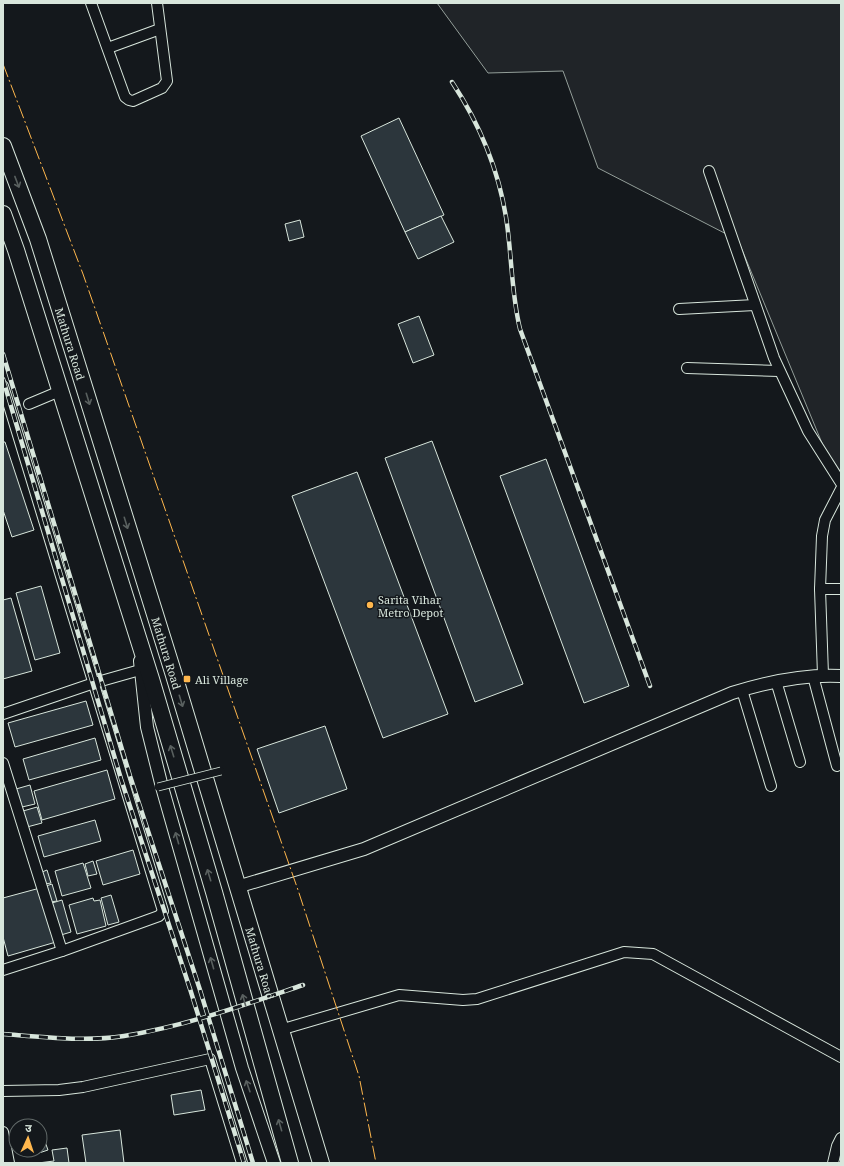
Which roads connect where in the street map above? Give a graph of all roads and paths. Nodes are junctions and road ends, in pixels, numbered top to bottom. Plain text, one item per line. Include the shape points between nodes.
1 (91, 3) edge
2 (157, 3) edge
3 (160, 29) junction
4 (108, 48) junction
5 (3, 146) edge
6 (709, 170) dead end
7 (3, 214) edge
8 (755, 304) junction
9 (679, 309) dead end
10 (687, 368) dead end
11 (779, 371) junction
12 (3, 386) edge
13 (60, 391) junction
14 (29, 404) dead end
15 (841, 483) edge
16 (841, 489) edge
17 (820, 589) junction
18 (841, 589) edge
19 (144, 669) junction
20 (818, 676) junction
21 (841, 676) edge
22 (776, 681) junction
23 (94, 683) junction
24 (742, 690) junction
25 (3, 714) edge
26 (800, 762) dead end
27 (3, 763) edge
28 (837, 766) dead end
29 (221, 771) dead end
30 (771, 786) dead end
31 (158, 787) dead end
32 (237, 886) junction
33 (62, 951) junction
34 (3, 970) edge
35 (280, 1030) junction
36 (841, 1057) edge
37 (3, 1091) edge
38 (3, 1132) edge
39 (841, 1138) edge
40 (9, 1163) edge
41 (242, 1163) edge
42 (274, 1163) edge
43 (290, 1163) edge
44 (320, 1163) edge
45 (833, 1163) edge

1 - 4 street
2 - 3 street
3 - 4 street
3 - 4 street via 167,81 162,88 133,101 125,97
5 -> 32 highway, Mathura Road via 38,239
6 - 8 street
7 - 13 highway
8 - 9 street
8 - 11 street
10 - 11 street
11 - 15 street via 808,431
12 - 23 street
13 - 14 street
13 - 19 highway via 138,639
16 - 17 street via 825,520
17 - 18 street
17 - 20 street
19 - 23 street
42 -> 19 street via 242,1068 162,787 147,727
43 -> 19 highway via 214,892
20 - 21 street
20 - 22 street
20 - 28 street
22 - 24 street
22 - 26 street
23 - 25 street
23 - 33 street via 163,911 159,916
24 - 30 street
24 - 32 street via 364,849
27 - 33 street
29 - 31 street, bridge
32 - 35 highway, Mathura Road
33 - 34 street
35 - 36 street via 399,995 463,1000 477,998 624,952 640,952 653,954
35 - 44 highway, Mathura Road
37 - 41 street via 83,1087 210,1059
38 - 40 street
39 - 45 street

